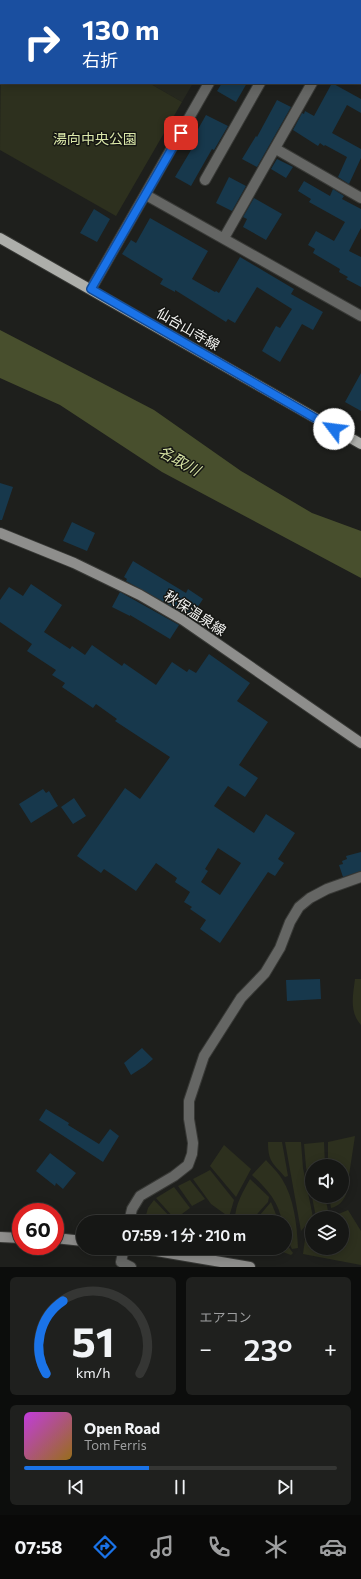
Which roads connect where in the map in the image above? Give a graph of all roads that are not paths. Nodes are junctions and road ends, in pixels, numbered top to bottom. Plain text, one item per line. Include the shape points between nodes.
1 (208, 84) edge
2 (259, 84) edge
3 (311, 84) edge
4 (276, 149) junction
5 (205, 180) dead end
6 (146, 195) junction
7 (361, 198) edge
8 (0, 238) edge
9 (224, 238) junction
10 (91, 289) junction
11 (361, 316) edge
12 (361, 444) edge
13 (0, 534) edge
14 (361, 743) edge
15 (361, 877) edge
16 (131, 1215) edge
17 (0, 1237) edge
18 (12, 1238) edge
19 (64, 1239) edge
20 (76, 1240) edge
21 (122, 1255) edge
22 (181, 1255) edge
23 (131, 1267) edge
24 (250, 1267) edge

1 - 6 street
2 - 5 street
3 - 4 street
4 - 7 street
4 - 9 street
6 - 9 street
6 - 10 street
8 - 10 main road, 仙台山寺線
9 - 11 street
10 - 12 main road, 仙台山寺線
13 - 14 main road, 秋保温泉線 via 74,563 177,616
15 - 16 street via 321,892 299,907 280,948 265,972 241,998 204,1056 189,1101 193,1143 188,1165 140,1196
17 - 18 main road
19 - 20 main road
21 - 23 street via 121,1262
22 - 24 main road

